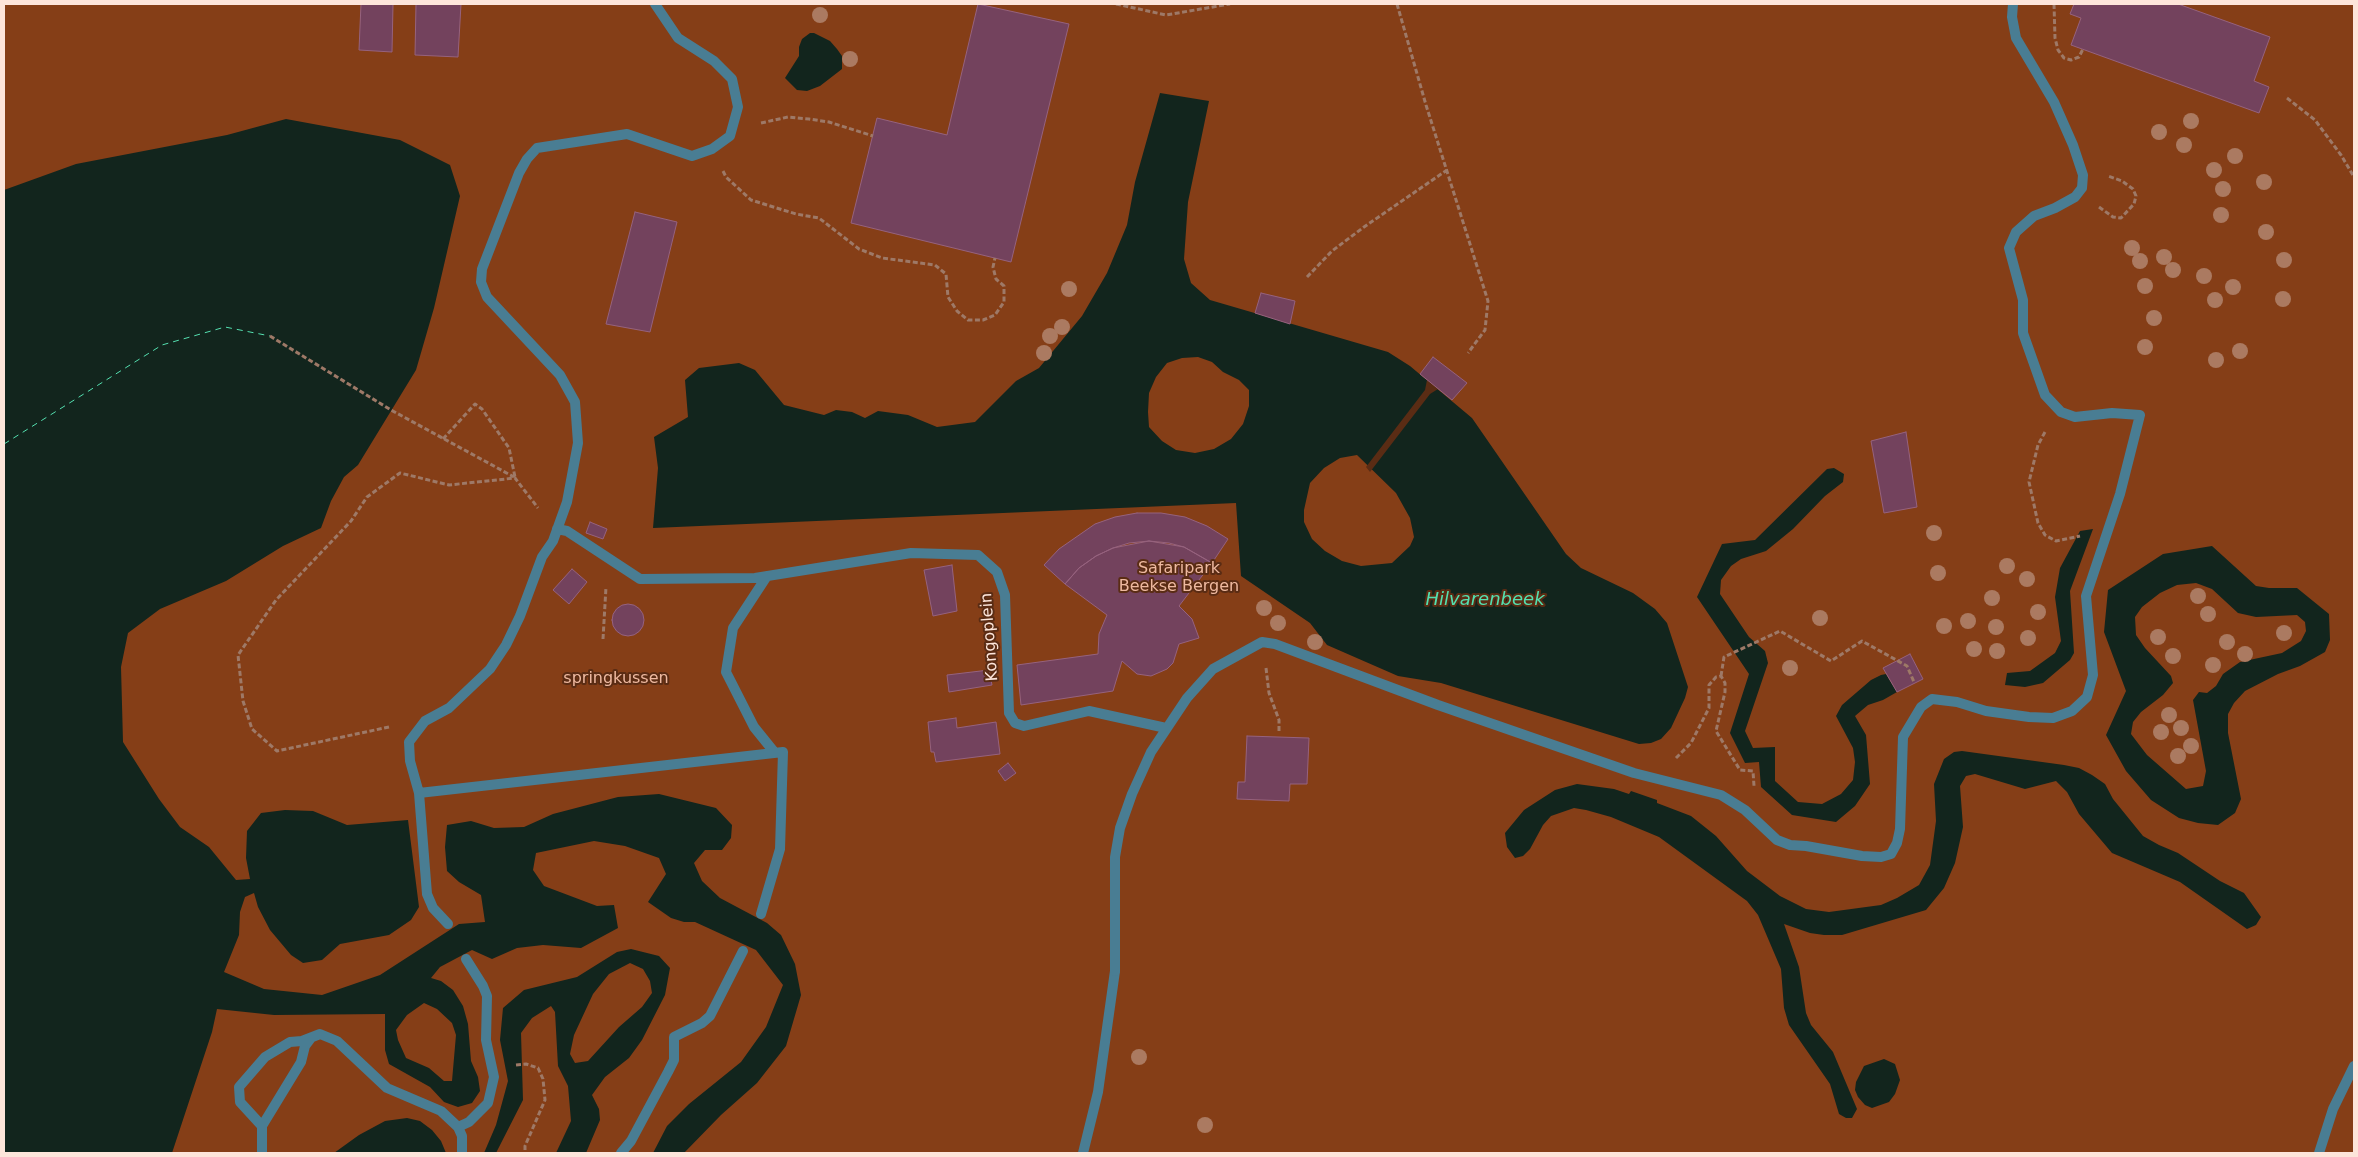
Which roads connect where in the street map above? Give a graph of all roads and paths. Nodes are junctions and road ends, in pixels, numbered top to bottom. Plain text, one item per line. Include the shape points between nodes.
1 (655, 4) edge
2 (1116, 4) edge
3 (1230, 4) edge
4 (1397, 4) edge
5 (2013, 4) edge
6 (2054, 4) edge
7 (2082, 49) dead end
8 (2287, 98) dead end
9 (730, 136) junction
10 (872, 136) dead end
11 (712, 149) junction
12 (1447, 170) junction
13 (2354, 177) edge
14 (2122, 182) dead end
15 (2100, 208) dead end
16 (995, 258) dead end
17 (1307, 277) dead end
18 (270, 336) dead end
19 (1468, 353) dead end
20 (2061, 412) junction
21 (442, 439) junction
22 (515, 478) junction
23 (557, 529) junction
24 (2082, 536) dead end
25 (608, 559) junction
26 (767, 576) junction
27 (603, 640) dead end
28 (1262, 642) junction
29 (1721, 676) junction
30 (1915, 683) dead end
31 (1166, 728) junction
32 (418, 730) junction
33 (1279, 733) dead end
34 (775, 753) junction
35 (1646, 775) junction
36 (1755, 789) dead end
37 (419, 793) junction
38 (761, 914) dead end
39 (448, 924) dead end
40 (743, 951) dead end
41 (466, 959) dead end
42 (311, 1038) junction
43 (526, 1064) dead end
44 (2354, 1066) edge
45 (262, 1126) junction
46 (458, 1126) junction
47 (262, 1153) edge
48 (462, 1153) edge
49 (525, 1153) edge
50 (621, 1153) edge
51 (1084, 1153) edge
52 (2320, 1153) edge

1 - 9 street via 678,38 714,61 732,79 738,107
2 - 3 path via 1166,15
4 - 12 path
5 - 20 street via 2016,38 2054,102 2083,175 2082,188 2075,197 2034,216 2016,232 2009,248 2023,300 2022,333 2045,395
6 - 7 path via 2058,50 2064,58 2071,60 2079,57
8 - 13 path via 2315,120
9 - 10 path via 764,122 788,117 829,122
9 - 11 street
11 - 16 path via 726,178 751,200 818,218 859,249 882,258 935,265 946,274 948,297 968,320 983,320 995,315 1004,302 1004,286 996,279 993,267
11 - 23 street via 692,156 627,134 537,148 519,173 482,269 481,282 487,297 560,375 575,402 578,443 567,502
12 - 17 path via 1332,251
12 - 19 path via 1488,301 1485,330
14 - 15 path via 2133,189 2136,196 2128,212 2121,218 2113,218
18 - 21 path
20 - 24 path via 2042,436 2029,482 2038,523 2045,535 2056,541
20 - 35 street via 2074,417 2112,413 2140,415 2120,494 2086,596 2093,675 2087,696 2072,711 2053,718 2037,718 1986,711 1957,702 1932,700 1921,706 1903,737 1897,843 1891,854 1881,857 1790,845 1777,840 1745,810 1721,795
21 - 22 path
21 - 22 path via 475,404 509,448
22 - 23 path via 543,516
22 - 32 path via 449,485 400,473 367,497 351,521 276,600 238,655 242,700 252,729 277,751 386,727
23 - 25 street, Kongoplein
23 - 32 street via 535,574 520,616 490,669 450,708 425,721
25 - 26 street, Kongoplein via 640,579
25 - 27 path
26 - 31 street, Kongoplein via 911,553 978,555 997,572 1005,595 1009,713 1016,723 1024,726 1089,711
26 - 34 street via 733,628 726,672 754,727
28 - 31 street via 1213,669
28 - 33 path
28 - 35 street
29 - 30 path via 1724,657 1780,631 1831,661 1862,641 1907,666
29 - 35 path via 1709,685 1709,708 1691,744 1668,767
29 - 36 path via 1725,692 1716,731 1740,770 1752,771
31 - 51 street via 1151,752 1120,828 1115,857 1115,971 1098,1092
32 - 37 street via 412,736 408,749
34 - 37 street
34 - 38 street via 783,752 780,849
37 - 39 street via 427,894 433,908
40 - 50 street via 710,1016 674,1037 674,1060 631,1141
41 - 46 street via 487,996 486,1040 494,1077 488,1103 469,1122
42 - 45 street via 305,1046 302,1062
42 - 45 street via 290,1042 265,1057 240,1087 240,1102
42 - 46 street via 320,1034 337,1041 387,1088 441,1112
43 - 49 path via 538,1068 543,1079 545,1100
44 - 52 street via 2334,1109
45 - 47 street
46 - 48 street

